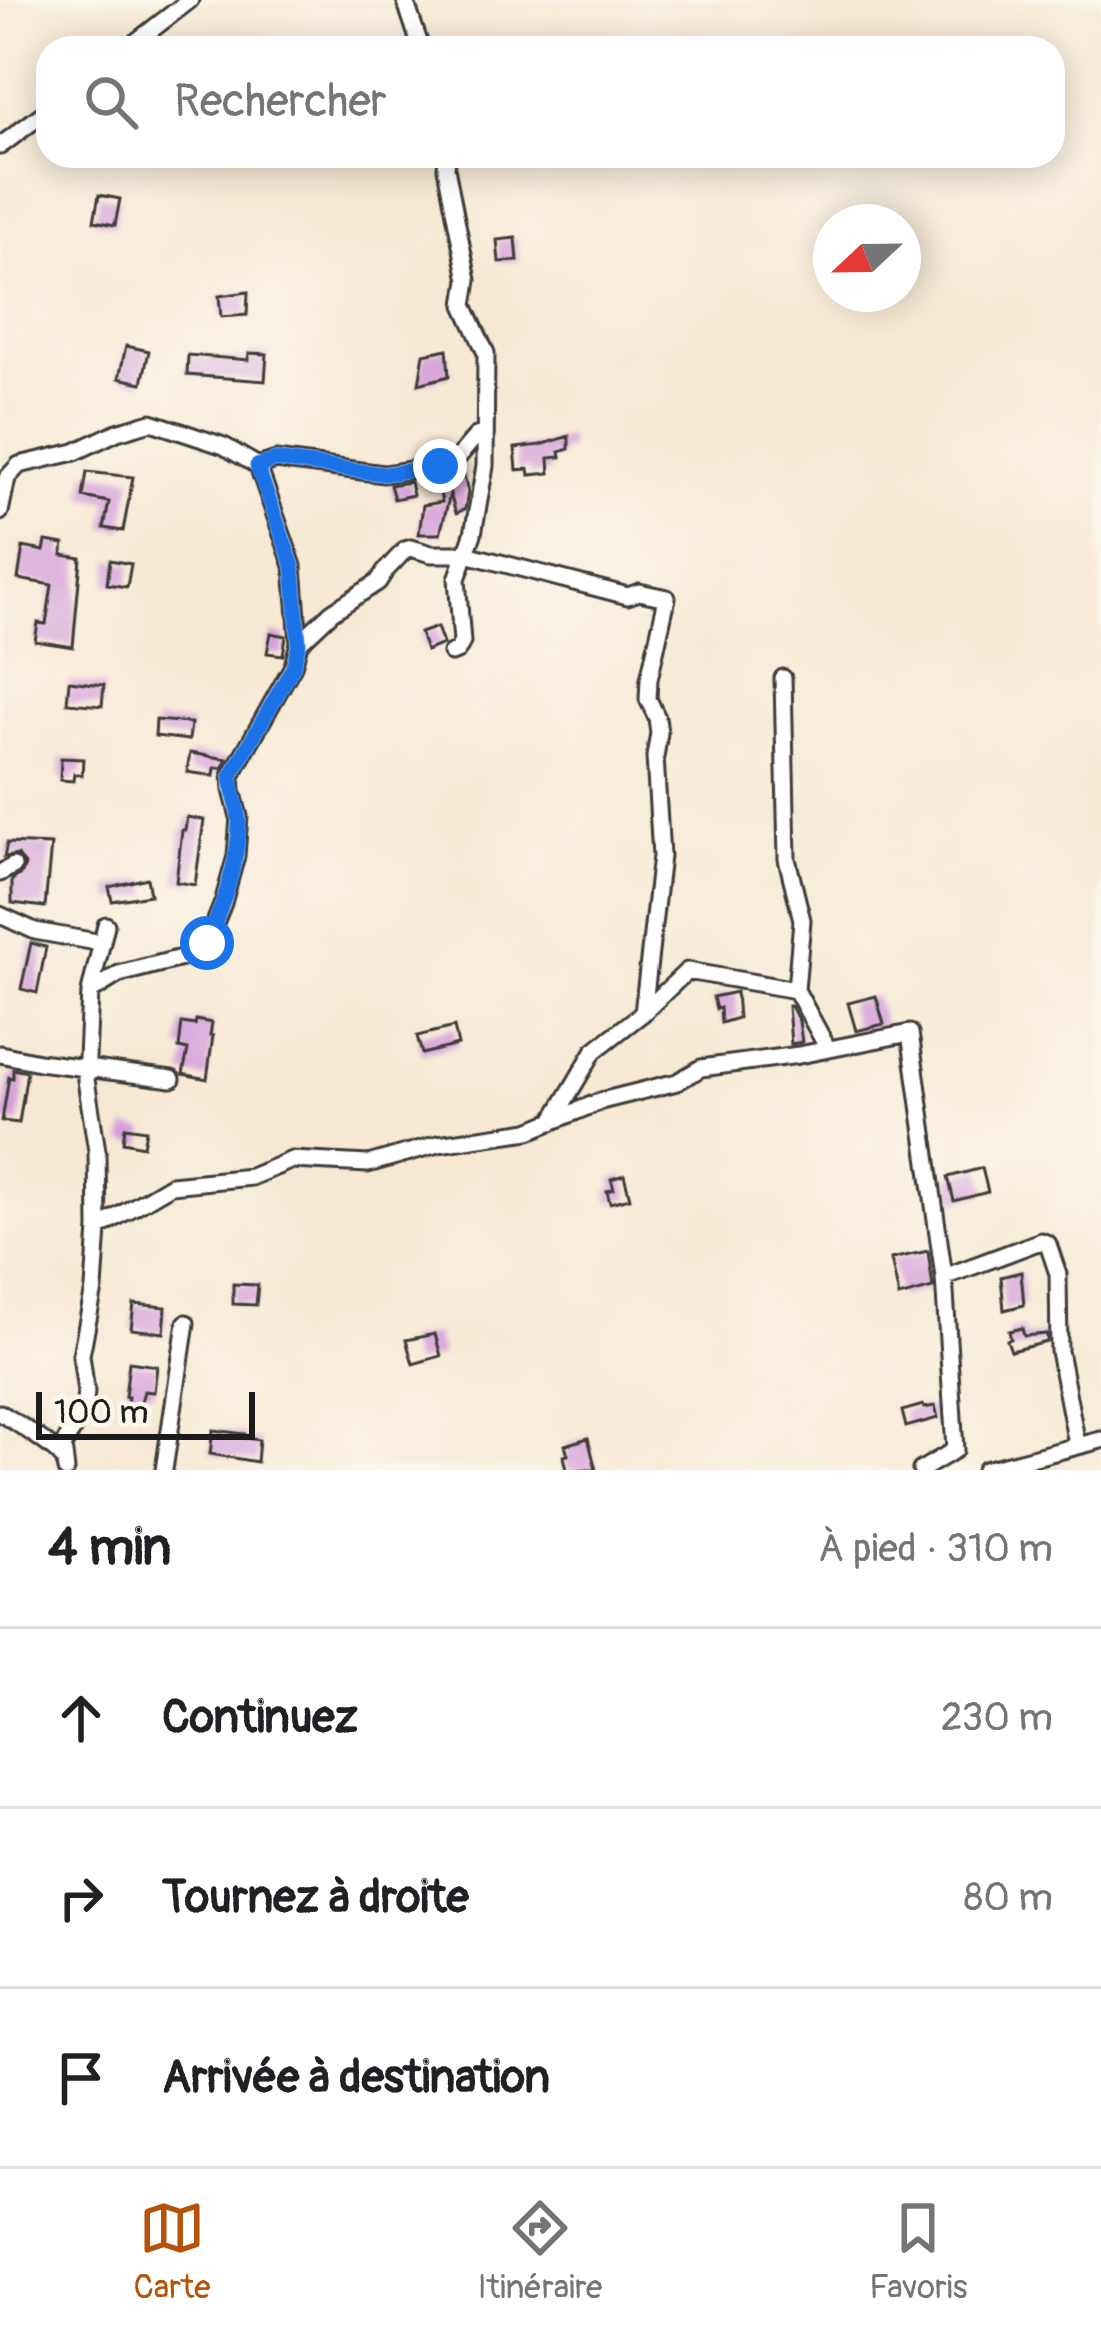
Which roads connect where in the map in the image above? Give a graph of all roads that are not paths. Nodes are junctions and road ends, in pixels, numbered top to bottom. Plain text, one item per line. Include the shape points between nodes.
1 (190, 0) edge
2 (405, 0) edge
3 (144, 36) edge
4 (417, 36) edge
5 (36, 119) edge
6 (0, 146) edge
7 (446, 168) edge
8 (485, 433) junction
9 (257, 466) junction
10 (0, 512) edge
11 (466, 554) junction
12 (299, 643) junction
13 (451, 653) dead end
14 (783, 678) dead end
15 (0, 915) edge
16 (106, 925) dead end
17 (102, 943) junction
18 (796, 990) junction
19 (90, 992) junction
20 (643, 1013) junction
21 (828, 1049) junction
22 (0, 1054) edge
23 (86, 1068) junction
24 (172, 1079) dead end
25 (552, 1122) junction
26 (98, 1228) junction
27 (944, 1277) junction
28 (185, 1323) dead end
29 (0, 1413) edge
30 (1101, 1440) edge
31 (1077, 1444) junction
32 (64, 1464) edge
33 (164, 1470) edge
34 (921, 1470) edge
35 (986, 1470) edge

1 - 3 street
2 - 4 street
5 - 6 street
7 - 8 street via 468,280 464,305 486,353
8 - 9 street via 453,463 384,474 276,460
8 - 11 street
9 - 10 street via 151,422 20,465 7,478
9 - 12 street via 293,566
11 - 12 street via 405,550 378,583
11 - 13 street via 458,579 462,642
11 - 20 street via 628,596 668,598 649,679 661,856
12 - 19 street via 231,776 236,856 207,943 197,954 119,974
14 - 18 street via 787,859 802,920
15 - 17 street via 35,931
16 - 17 street
17 - 19 street
18 - 20 street via 687,970
18 - 21 street
19 - 23 street
20 - 25 street via 594,1051
21 - 25 street via 700,1068
21 - 27 street via 910,1033
22 - 23 street
23 - 24 street
23 - 26 street
25 - 26 street via 368,1164 292,1160 251,1177 171,1185
26 - 32 street via 81,1355 84,1410 63,1446
27 - 31 street via 1048,1244
27 - 34 street via 955,1450
28 - 33 street
29 - 32 street via 56,1449
30 - 31 street
31 - 35 street

